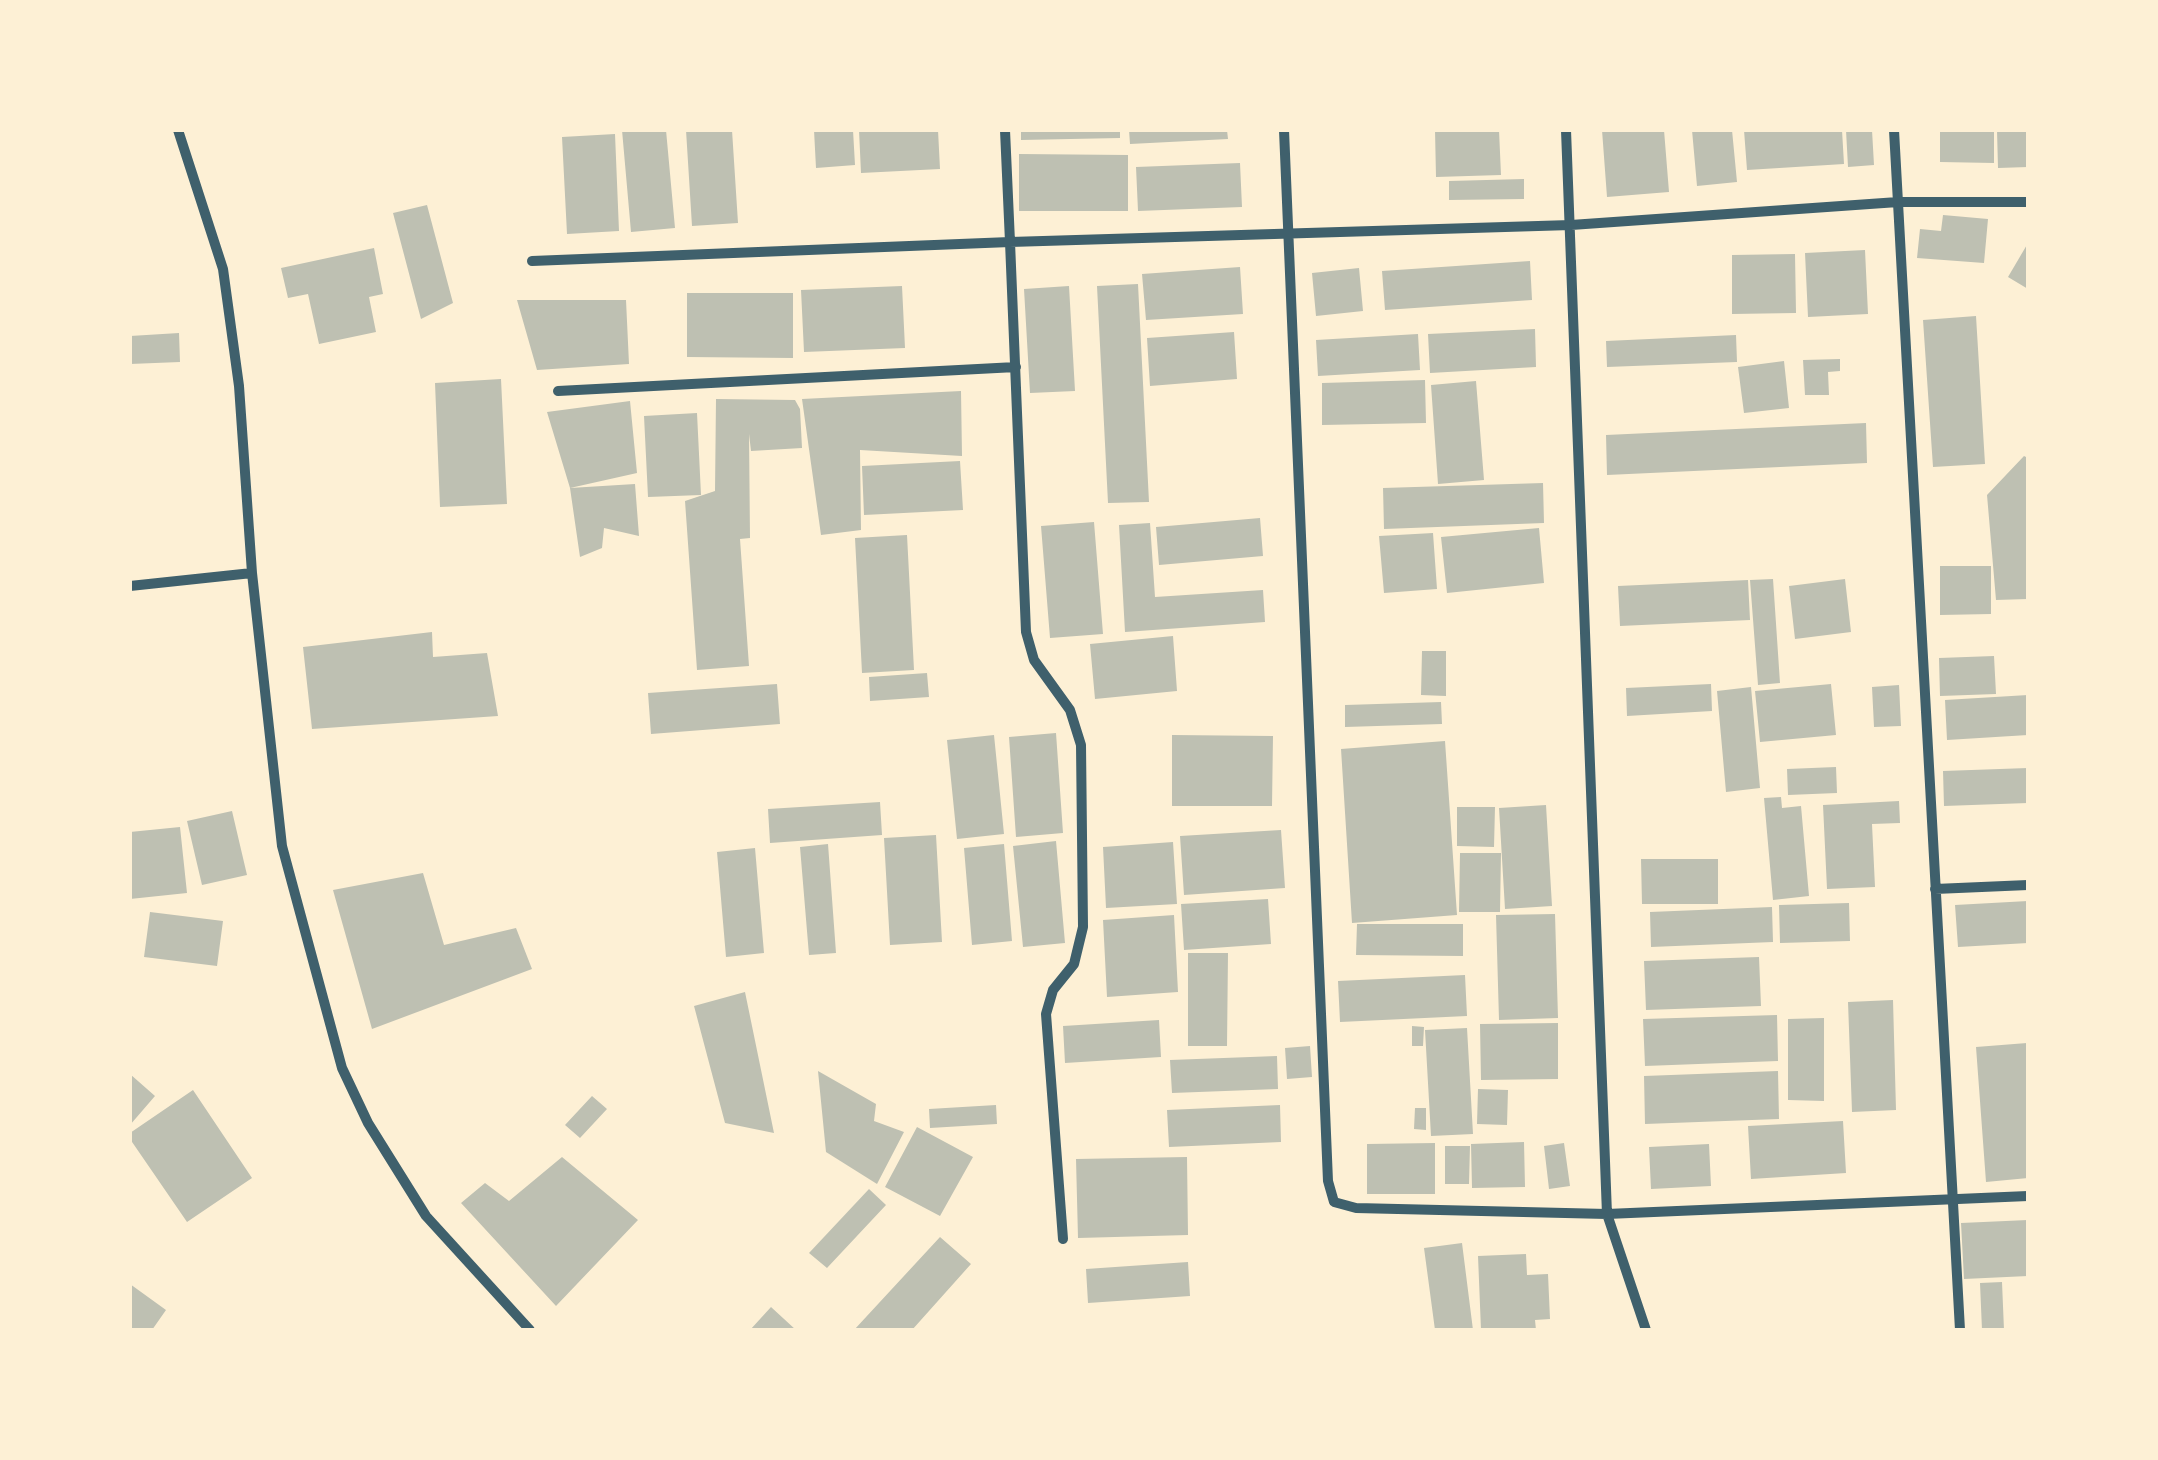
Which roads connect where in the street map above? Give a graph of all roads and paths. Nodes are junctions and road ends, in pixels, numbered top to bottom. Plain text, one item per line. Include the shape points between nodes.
1 (178, 130) edge
2 (1005, 130) edge
3 (1284, 130) edge
4 (1566, 130) edge
5 (1894, 130) edge
6 (1898, 202) junction
7 (2028, 202) edge
8 (1570, 225) junction
9 (1287, 232) junction
10 (1010, 242) junction
11 (532, 260) dead end
12 (1016, 367) junction
13 (558, 391) dead end
14 (252, 573) junction
15 (130, 586) edge
16 (2028, 885) edge
17 (1935, 889) junction
18 (2028, 1196) edge
19 (1954, 1198) junction
20 (1607, 1214) junction
21 (1064, 1239) dead end
22 (530, 1330) edge
23 (1646, 1330) edge
24 (1960, 1330) edge

1 - 14 street via 223,269
2 - 10 street
3 - 9 street
4 - 8 street
5 - 6 street
6 - 7 street
6 - 8 street
6 - 17 street
8 - 9 street
8 - 20 street
9 - 10 street
9 - 20 street via 1327,1162 1334,1202 1356,1208
10 - 11 street
10 - 12 street
12 - 13 street
12 - 21 street via 1026,632 1034,660 1070,710 1082,745 1084,927 1074,964 1053,990 1046,1014
14 - 15 street
14 - 22 street via 282,846 342,1068 426,1216
16 - 17 street
17 - 19 street
18 - 19 street
19 - 20 street
19 - 24 street
20 - 23 street

